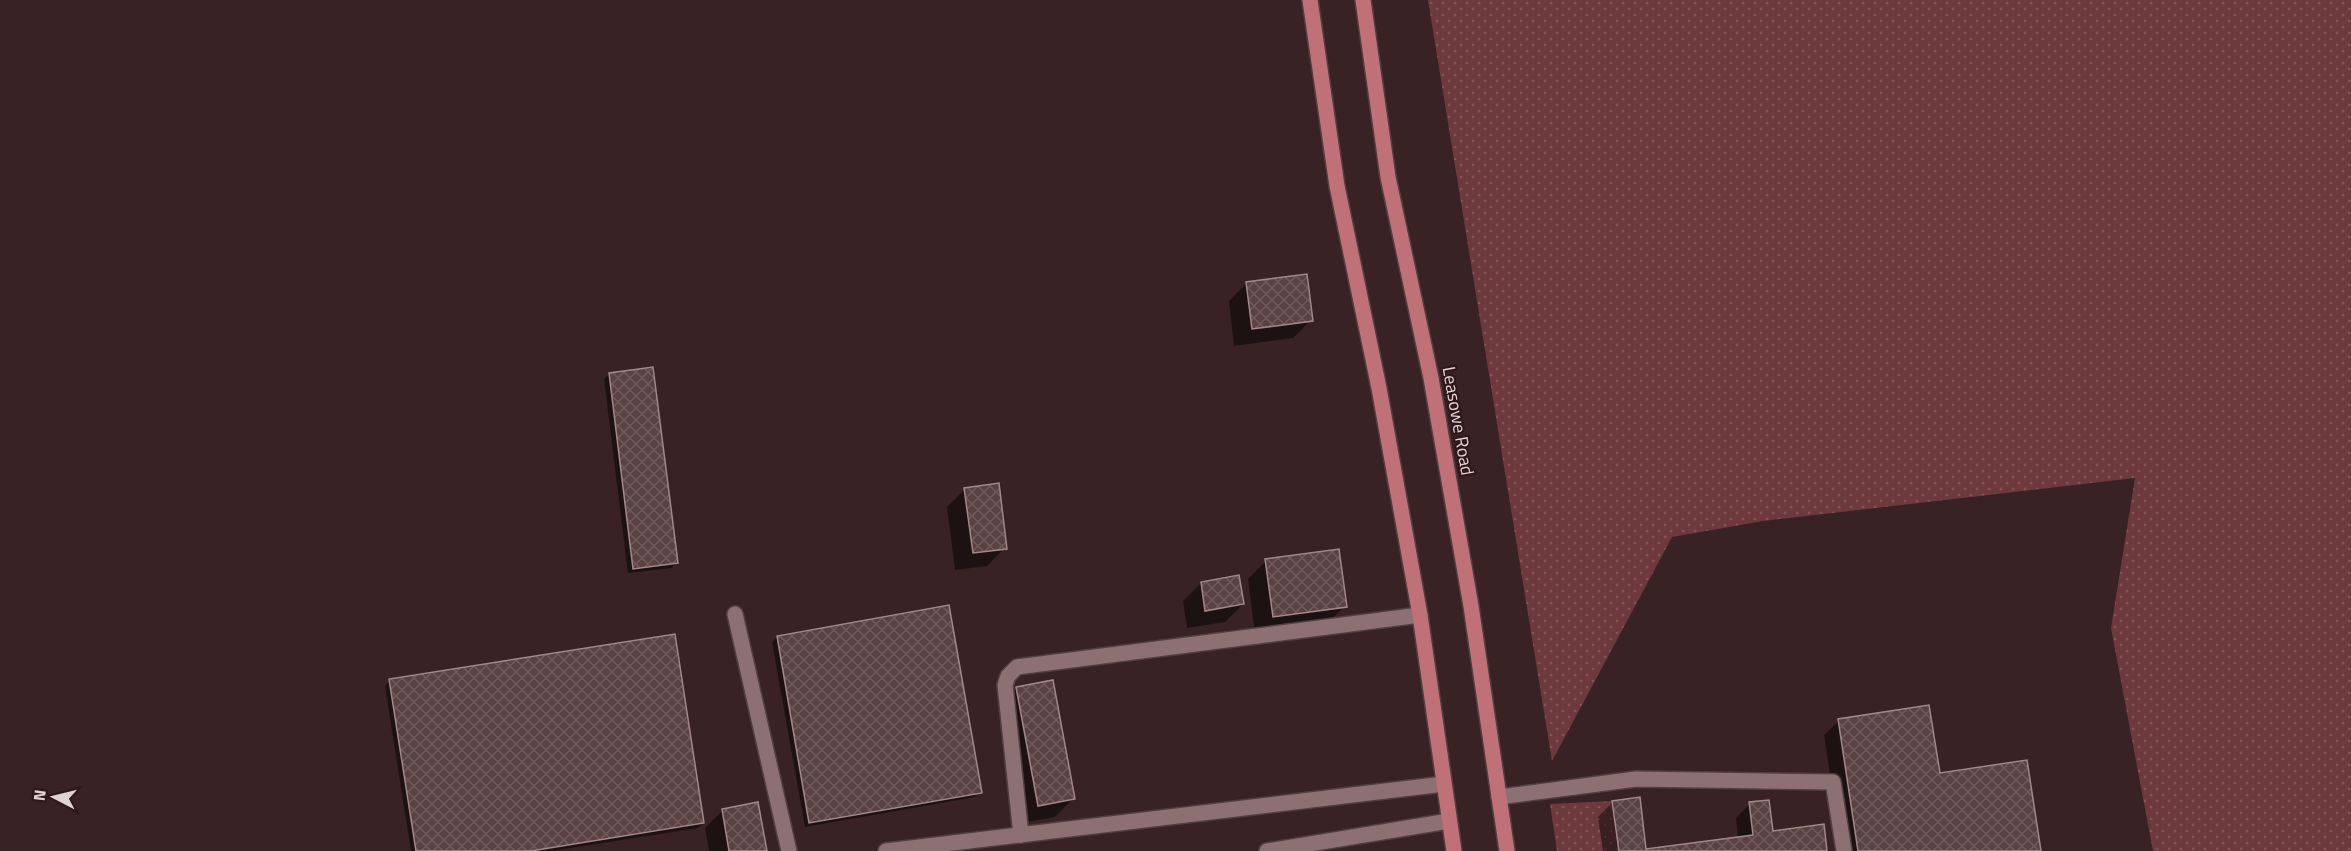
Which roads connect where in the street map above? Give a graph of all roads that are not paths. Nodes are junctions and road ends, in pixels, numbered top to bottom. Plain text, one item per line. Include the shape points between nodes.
1 (1310, 0) edge
2 (1363, 0) edge
3 (735, 614) dead end
4 (1419, 615) junction
5 (1444, 784) junction
6 (1499, 797) junction
7 (1449, 821) junction
8 (1021, 835) junction
9 (789, 851) edge
10 (886, 851) edge
11 (1267, 851) edge
12 (1454, 851) edge
13 (1507, 851) edge
14 (1844, 851) edge

1 - 4 main road via 1337,186 1379,388
2 - 6 main road, Leasowe Road via 1388,177 1431,378
3 - 9 lane
4 - 5 main road
4 - 8 lane via 1017,667 1005,685
5 - 7 main road
5 - 8 lane
6 - 13 main road, Leasowe Road
6 - 14 lane via 1636,779 1833,782
7 - 11 lane
7 - 12 main road
8 - 10 lane

